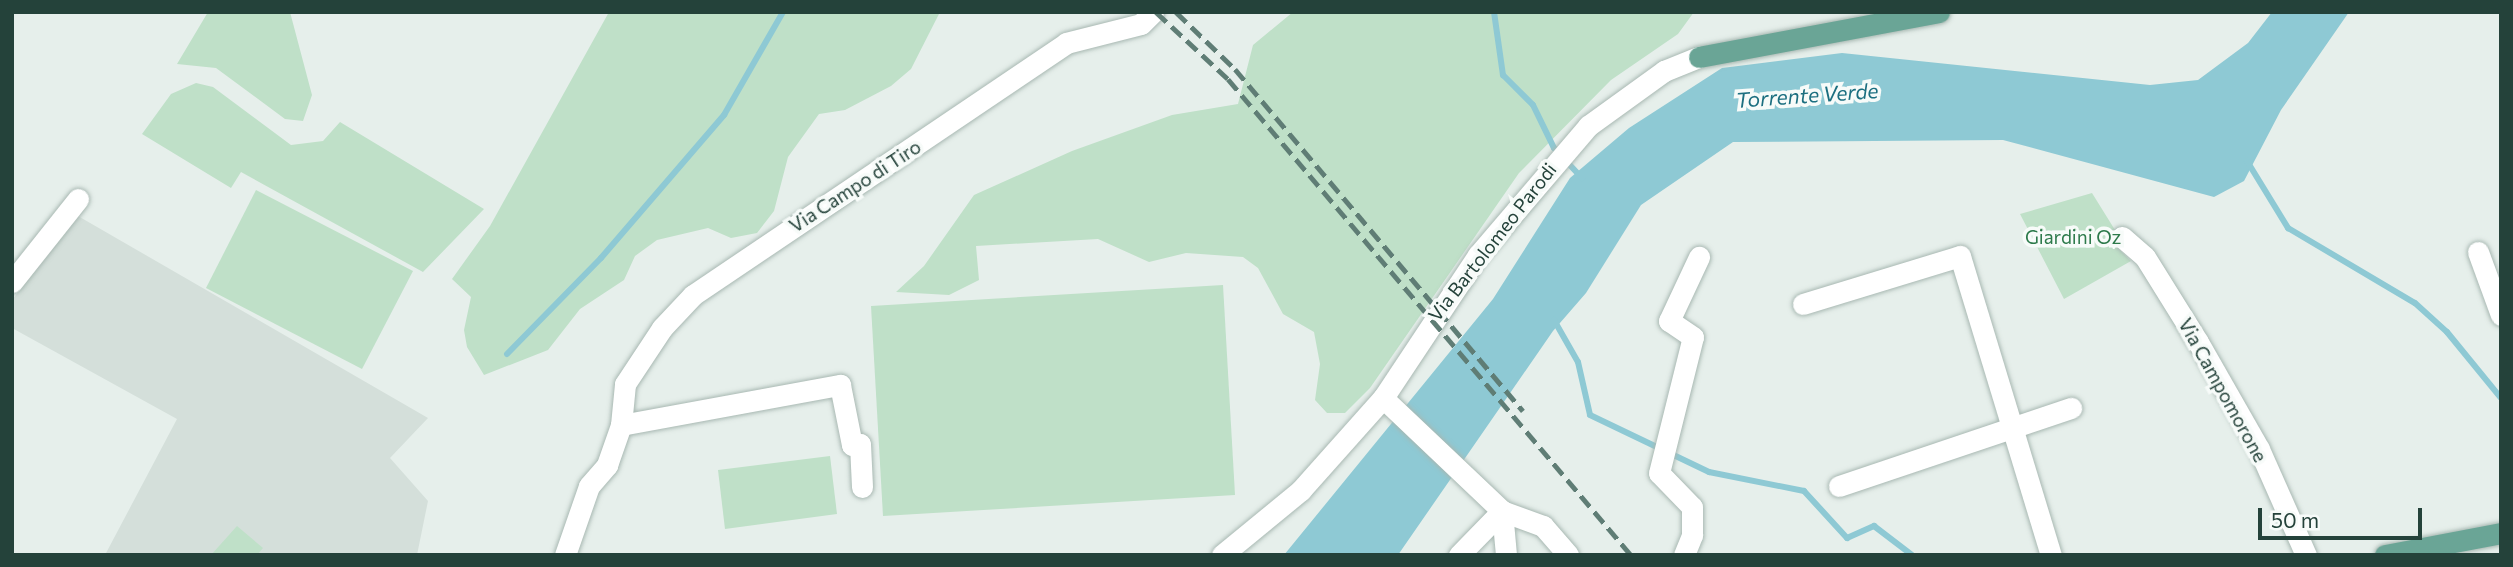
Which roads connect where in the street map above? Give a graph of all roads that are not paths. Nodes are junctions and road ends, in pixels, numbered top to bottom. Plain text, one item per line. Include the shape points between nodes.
1 (1939, 12) edge
2 (1147, 18) edge
3 (1699, 57) joint
4 (78, 199) dead end
5 (2122, 237) dead end
6 (2478, 252) dead end
7 (1699, 257) dead end
8 (12, 282) edge
9 (1802, 304) dead end
10 (2501, 315) edge
11 (1382, 398) junction
12 (2071, 408) dead end
13 (621, 425) junction
14 (2012, 428) junction
15 (1839, 486) dead end
16 (862, 487) dead end
17 (1495, 504) junction
18 (1280, 512) junction
19 (2501, 533) edge
20 (565, 555) edge
21 (1222, 555) edge
22 (1244, 555) edge
23 (1459, 555) edge
24 (1506, 555) edge
25 (1568, 555) edge
26 (1684, 555) edge
27 (2051, 555) edge
28 (2306, 555) edge
29 (2385, 555) edge

1 - 3 main road, Via Bartolomeo Parodi
2 - 13 street, Via Campo di Tiro via 1066,43 693,295 662,328 625,384
3 - 11 street, Via Bartolomeo Parodi via 1625,97 1538,179 1423,331
4 - 8 street
5 - 28 street, Via Campomorone via 2146,257 2199,342 2259,449
6 - 10 street
7 - 26 street via 1669,321 1693,337 1661,463 1661,479 1692,507 1692,535
9 - 14 street via 1960,256
11 - 17 street
11 - 18 street, Via Bartolomeo Parodi
12 - 14 street
13 - 16 street via 840,386 852,445 860,444
13 - 20 street, Via Campo di Tiro via 607,465 589,486
14 - 15 street
14 - 27 street
17 - 23 street
17 - 24 street
17 - 25 street via 1543,526
18 - 21 street
18 - 22 street
19 - 29 main road

